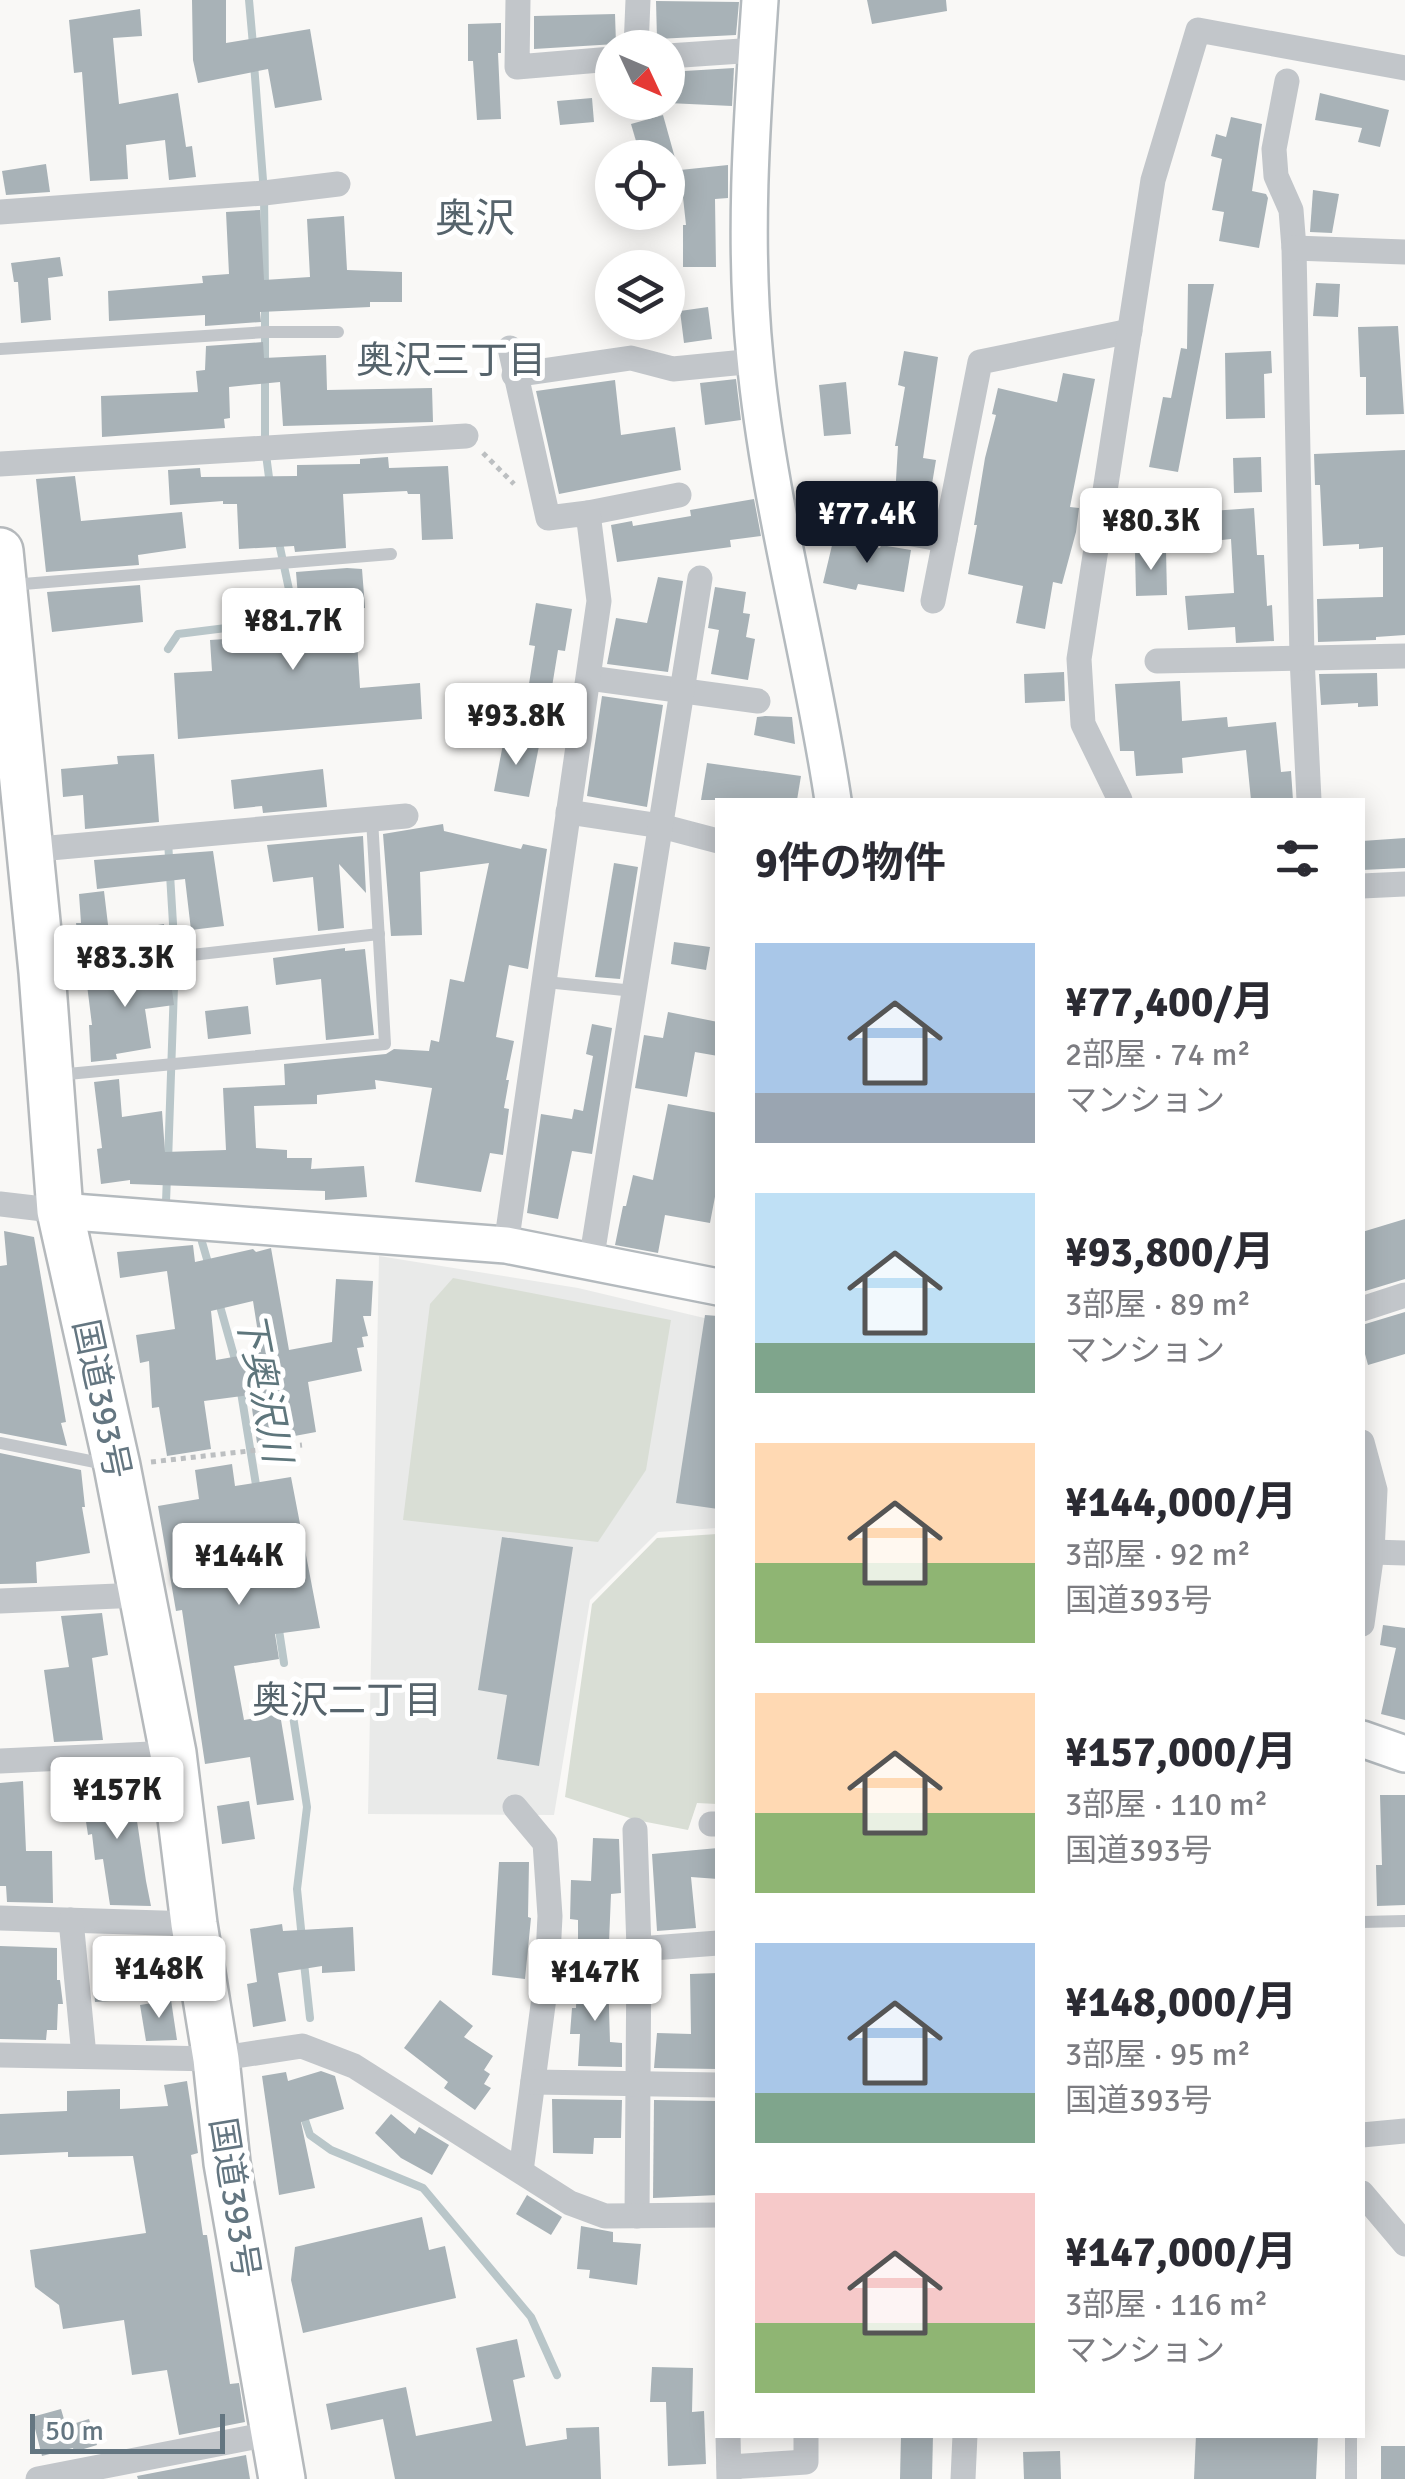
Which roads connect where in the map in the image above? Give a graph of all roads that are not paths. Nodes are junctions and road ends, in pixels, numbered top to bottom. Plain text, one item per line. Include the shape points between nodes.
1 (518, 0) edge
2 (638, 0) edge
3 (760, 0) edge
4 (637, 30) edge
5 (756, 50) junction
6 (685, 55) edge
7 (595, 61) edge
8 (1405, 68) edge
9 (1286, 80) dead end
10 (338, 184) dead end
11 (0, 212) edge
12 (1404, 244) edge
13 (1294, 248) junction
14 (1130, 331) junction
15 (338, 332) dead end
16 (510, 348) dead end
17 (0, 349) edge
18 (755, 361) junction
19 (514, 375) junction
20 (466, 436) road end
21 (0, 464) edge
22 (678, 495) dead end
23 (777, 509) junction
24 (588, 513) junction
25 (945, 540) junction
26 (391, 554) dead end
27 (2, 568) edge
28 (700, 578) dead end
29 (932, 601) dead end
30 (1405, 656) edge
31 (1302, 658) junction
32 (1157, 661) dead end
33 (589, 678) junction
34 (682, 690) junction
35 (758, 701) dead end
36 (833, 798) edge
37 (1119, 798) edge
38 (1309, 798) edge
39 (568, 812) junction
40 (406, 816) dead end
41 (372, 819) junction
42 (661, 826) junction
43 (715, 839) edge
44 (28, 850) junction
45 (1405, 884) edge
46 (1365, 886) edge
47 (379, 934) junction
48 (42, 972) junction
49 (546, 982) junction
50 (634, 991) junction
51 (50, 1075) junction
52 (0, 1204) edge
53 (60, 1211) junction
54 (506, 1245) junction
55 (591, 1262) junction
56 (715, 1278) edge
57 (1405, 1296) edge
58 (1365, 1308) edge
59 (0, 1443) edge
60 (1365, 1453) edge
61 (118, 1466) junction
62 (1372, 1552) junction
63 (1405, 1554) edge
64 (141, 1595) junction
65 (0, 1601) edge
66 (1365, 1602) edge
67 (1365, 1740) edge
68 (172, 1753) junction
69 (1405, 1754) edge
70 (0, 1761) edge
71 (515, 1807) dead end
72 (635, 1830) dead end
73 (0, 1918) edge
74 (71, 1920) junction
75 (1405, 1921) edge
76 (1365, 1922) edge
77 (194, 1924) junction
78 (715, 1943) edge
79 (639, 1949) junction
80 (0, 2055) edge
81 (84, 2056) junction
82 (216, 2059) junction
83 (533, 2082) junction
84 (636, 2084) junction
85 (715, 2085) edge
86 (1405, 2132) edge
87 (1365, 2135) edge
88 (521, 2171) junction
89 (1365, 2197) edge
90 (715, 2215) edge
91 (637, 2216) junction
92 (1405, 2244) edge
93 (274, 2433) junction
94 (728, 2438) edge
95 (806, 2438) edge
96 (965, 2438) edge
97 (1351, 2438) edge
98 (806, 2470) edge
99 (729, 2473) edge
100 (38, 2479) edge
101 (282, 2479) edge
102 (963, 2479) edge
103 (1351, 2479) edge

1 - 7 street via 517,67
2 - 4 street
3 - 5 street
5 - 6 street
5 - 18 street via 750,279
8 - 14 street via 1198,30 1154,180
9 - 13 street via 1274,149
10 - 11 street
12 - 13 street
13 - 31 street
14 - 25 street via 980,362
14 - 37 street via 1079,659 1083,724
15 - 17 lane
16 - 19 street
18 - 19 street via 673,369 630,358
18 - 23 street
19 - 24 street via 548,518
20 - 21 street
22 - 24 street
23 - 25 street
23 - 36 street
24 - 33 street via 599,601
25 - 29 street
26 - 27 lane
27 - 44 highway, 国道393号
28 - 34 street
30 - 31 street
31 - 32 street
31 - 38 street
33 - 34 street
33 - 39 street
34 - 35 street
34 - 42 street
39 - 42 street
39 - 49 street
40 - 41 street
41 - 44 street
41 - 47 lane
42 - 43 street
42 - 50 street
44 - 48 highway, 国道393号
45 - 46 street
47 - 48 lane
47 - 51 lane via 385,1044
48 - 51 highway, 国道393号
49 - 50 lane
49 - 54 street
50 - 55 street
51 - 53 highway, 国道393号
52 - 53 street
53 - 54 street
53 - 61 highway, 国道393号
54 - 55 street
55 - 56 street
57 - 58 street
59 - 61 lane
60 - 62 street via 1375,1490
61 - 64 highway, 国道393号
62 - 63 street
62 - 66 street
64 - 65 street
64 - 68 highway, 国道393号
67 - 69 street
68 - 70 street
68 - 77 highway, 国道393号
71 - 83 street via 545,1843 550,1916
72 - 79 street
73 - 74 street
74 - 77 street
74 - 81 street
75 - 76 lane
77 - 82 highway, 国道393号
78 - 79 street
79 - 84 street
80 - 81 street
81 - 82 street
82 - 88 street via 302,2046 354,2066
82 - 93 highway, 国道393号 via 226,2163
83 - 84 street
83 - 88 street
84 - 85 street
84 - 91 street
86 - 87 street
88 - 91 street via 570,2203 605,2216
89 - 92 street
90 - 91 street
93 - 100 street
93 - 101 highway, 国道393号
94 - 99 street
95 - 98 street
96 - 102 street
97 - 103 lane
98 - 99 street

